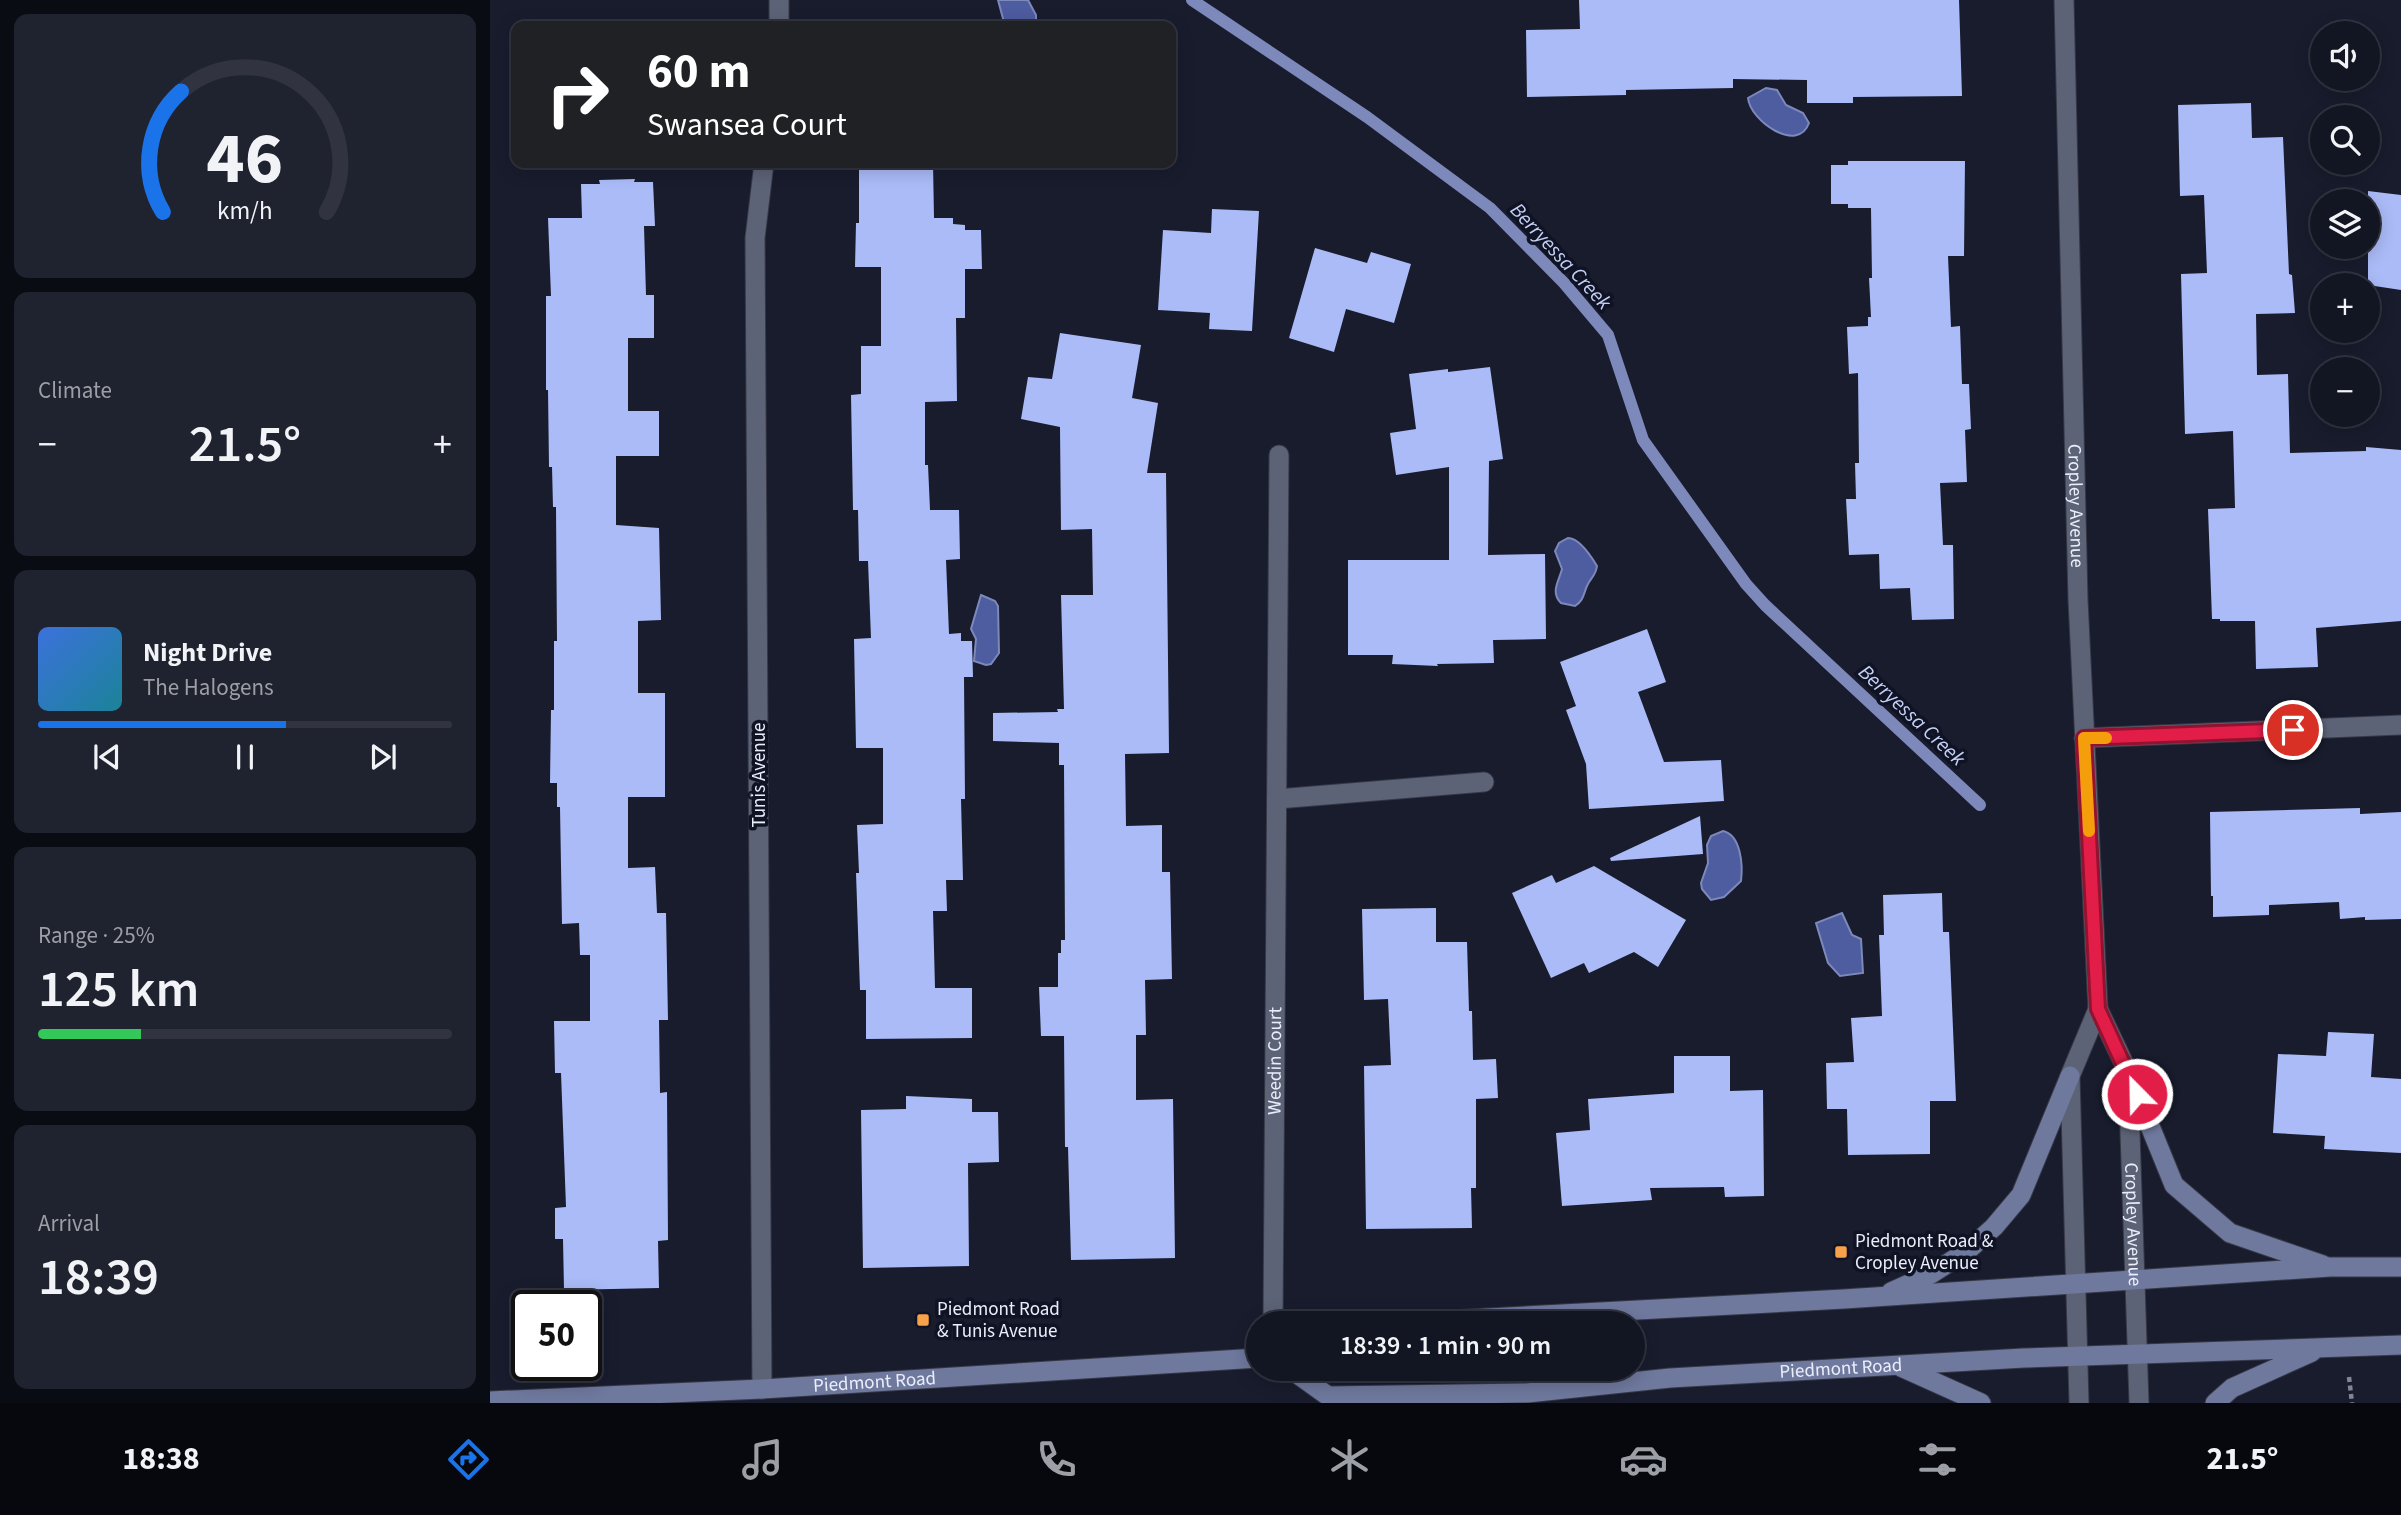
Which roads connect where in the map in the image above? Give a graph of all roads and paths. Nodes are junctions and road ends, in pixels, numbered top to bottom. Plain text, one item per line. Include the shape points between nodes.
1 (779, 0) edge
2 (2064, 0) edge
3 (779, 21) edge
4 (763, 168) edge
5 (1279, 455) dead end
6 (2401, 725) edge
7 (2084, 738) junction
8 (1484, 782) dead end
9 (1276, 799) junction
10 (2098, 1009) junction
11 (2128, 1072) junction
12 (2070, 1076) junction
13 (2330, 1267) junction
14 (2401, 1267) edge
15 (2134, 1281) junction
16 (2075, 1285) junction
17 (1880, 1297) junction
18 (1273, 1311) edge
19 (1618, 1311) edge
20 (2401, 1345) edge
21 (2322, 1348) junction
22 (2136, 1354) junction
23 (2076, 1356) junction
24 (1246, 1359) edge
25 (1897, 1365) junction
26 (1307, 1381) edge
27 (762, 1389) junction
28 (1528, 1398) edge
29 (490, 1401) edge
30 (1981, 1403) edge
31 (2079, 1403) edge
32 (2139, 1403) edge
33 (2215, 1403) edge

1 - 3 street
2 - 7 street, Cropley Avenue
4 - 27 street, Tunis Avenue via 755,238
5 - 9 street, Weedin Court
6 - 7 street
7 - 10 street, Cropley Avenue
8 - 9 street
9 - 18 street, Weedin Court
10 - 11 street, Cropley Avenue
10 - 12 street, Cropley Avenue
11 - 13 main road via 2174,1185 2230,1233
11 - 15 street, Cropley Avenue
12 - 16 street, Cropley Avenue
12 - 17 main road via 2021,1195 1994,1227 1931,1274
13 - 14 main road
13 - 15 main road
15 - 16 main road
15 - 22 street, Cropley Avenue
16 - 17 main road
16 - 23 street, Cropley Avenue
17 - 19 main road
20 - 21 main road, Piedmont Road
21 - 22 main road, Piedmont Road
21 - 33 main road via 2232,1388
22 - 23 main road, Piedmont Road
22 - 32 street, Cropley Avenue
23 - 25 main road, Piedmont Road
23 - 31 street, Cropley Avenue
24 - 27 main road, Piedmont Road
25 - 28 main road, Piedmont Road via 1670,1378
25 - 30 main road
26 - 28 main road, Piedmont Road via 1328,1396
27 - 29 main road, Piedmont Road

